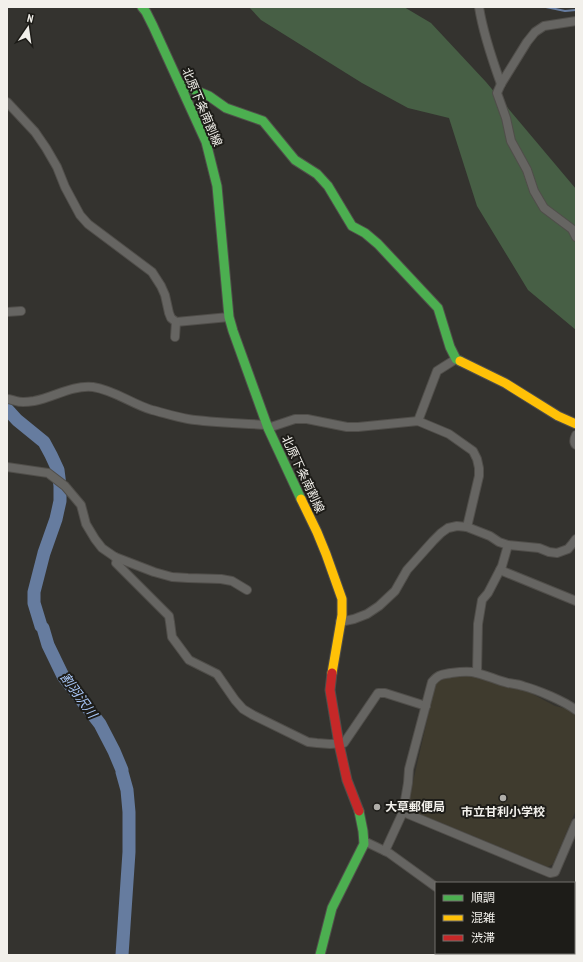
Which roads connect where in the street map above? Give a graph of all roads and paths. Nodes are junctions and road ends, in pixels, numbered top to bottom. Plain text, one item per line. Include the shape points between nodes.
1 (142, 7) edge
2 (479, 7) edge
3 (576, 21) edge
4 (180, 84) junction
5 (501, 84) junction
6 (7, 102) edge
7 (576, 237) edge
8 (21, 311) dead end
9 (7, 312) edge
10 (229, 317) junction
11 (176, 322) junction
12 (175, 337) dead end
13 (456, 359) junction
14 (7, 399) edge
15 (418, 421) junction
16 (576, 424) edge
17 (268, 426) junction
18 (576, 435) edge
19 (576, 446) edge
20 (7, 467) edge
21 (467, 527) junction
22 (576, 539) edge
23 (508, 544) junction
24 (115, 557) junction
25 (500, 570) junction
26 (246, 590) dead end
27 (576, 601) edge
28 (340, 622) junction
29 (477, 673) junction
30 (426, 706) junction
31 (576, 710) edge
32 (339, 744) junction
33 (403, 812) junction
34 (576, 823) edge
35 (364, 841) junction
36 (385, 851) junction
37 (435, 886) edge
38 (320, 955) edge

1 - 4 main road, 北原下条南割線
2 - 5 street
3 - 5 street via 544,26 535,32
4 - 10 main road, 北原下条南割線 via 206,142 217,186
4 - 13 main road via 209,96 226,108 263,121 295,160 317,174 328,186 352,226 378,244 438,308
5 - 7 street via 498,93 511,141 527,170 534,191 544,208 572,228
6 - 11 street via 46,148 80,216 152,272 165,295 171,318
8 - 9 street
10 - 11 street
10 - 17 main road, 北原下条南割線
11 - 12 street
13 - 15 street via 437,371
13 - 16 main road via 505,383 558,416
14 - 17 street via 34,401 82,386 105,390 152,410 187,418
15 - 17 street via 347,427 295,419
15 - 21 street via 449,434 473,451 477,459 478,476
17 - 28 main road, 北原下条南割線 via 326,554 342,599
18 - 19 street
20 - 24 street via 48,473 65,486 81,505 86,524 95,540
21 - 23 street
21 - 28 street via 448,528 441,533 407,570 395,591 379,606 367,614
22 - 23 street via 568,549 557,553
23 - 25 street
24 - 26 street via 172,577 221,578 232,581
24 - 32 street via 116,563 169,616 172,637 189,660 217,674 244,709 308,742
25 - 27 street
25 - 29 street via 482,600 478,624
28 - 32 main road, 北原下条南割線 via 330,690
29 - 30 street via 440,674 432,682
29 - 31 street via 538,691
30 - 32 street via 378,693 344,743
30 - 33 street via 409,769
32 - 35 main road, 北原下条南割線 via 358,808
33 - 34 street via 550,873 555,872
33 - 36 street
35 - 36 street
35 - 38 main road via 332,908
36 - 37 street

